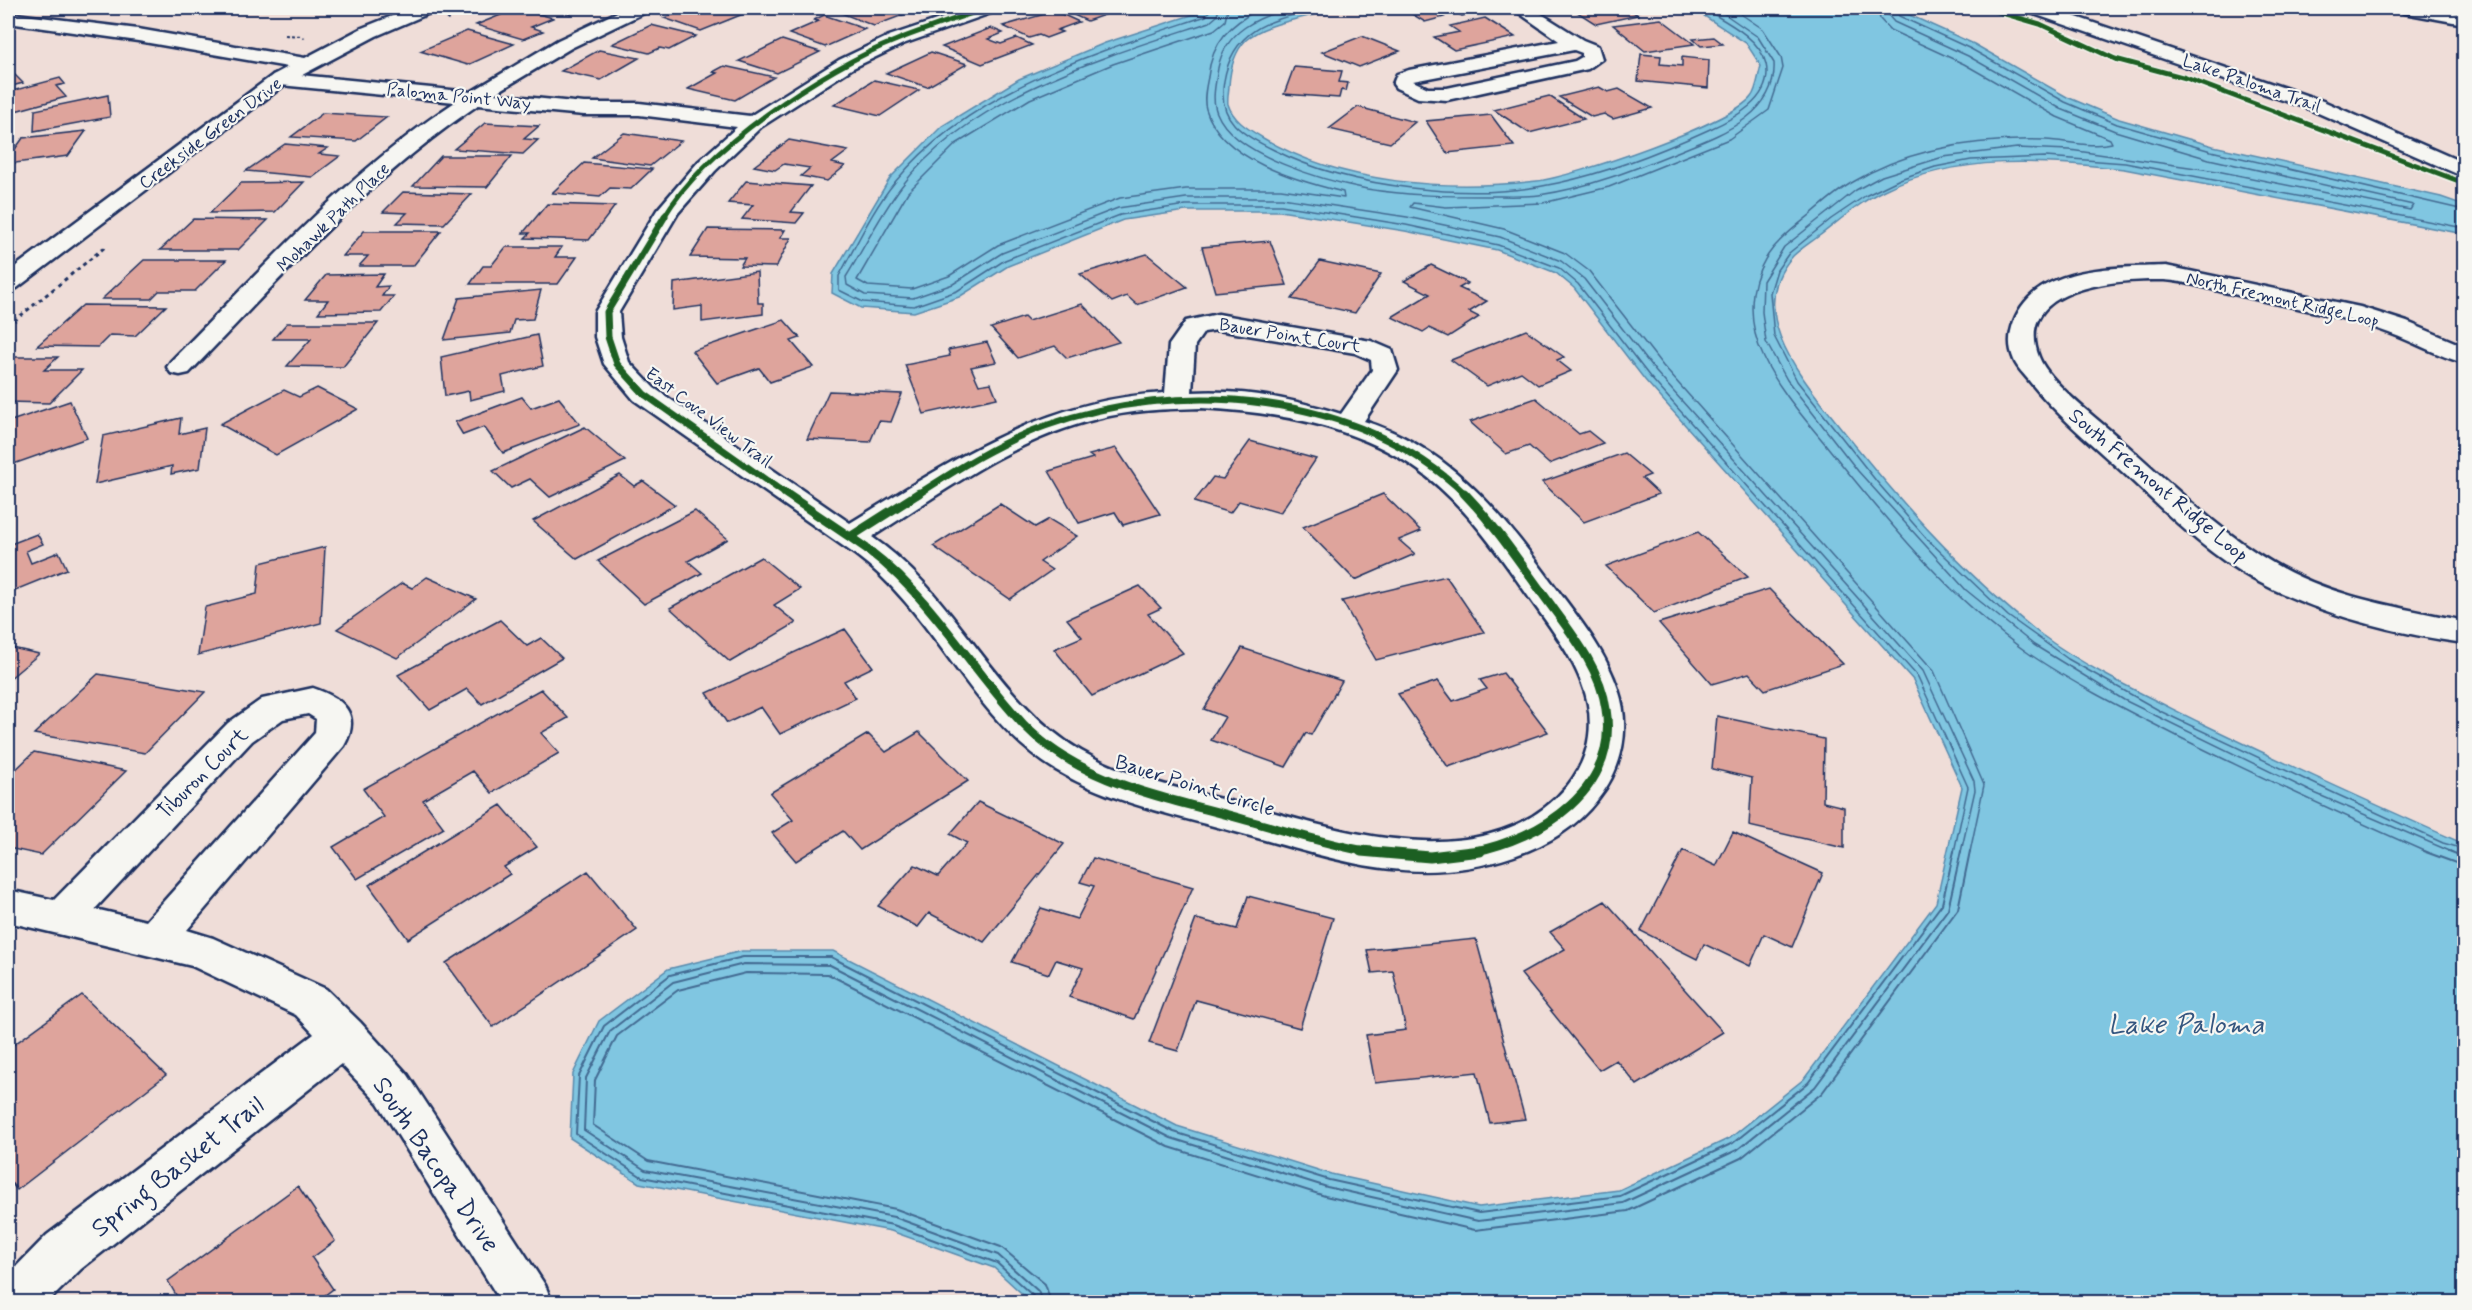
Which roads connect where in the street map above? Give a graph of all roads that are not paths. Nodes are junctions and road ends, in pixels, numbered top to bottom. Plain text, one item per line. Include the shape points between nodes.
1 (640, 8) edge
2 (988, 8) edge
3 (1521, 8) edge
4 (2034, 8) edge
5 (2404, 8) edge
6 (432, 15) edge
7 (8, 18) edge
8 (2464, 19) edge
9 (62, 27) junction
10 (1576, 44) junction
11 (125, 52) dead end
12 (305, 64) junction
13 (257, 76) dead end
14 (280, 79) junction
15 (499, 84) junction
16 (476, 97) junction
17 (639, 109) junction
18 (754, 123) junction
19 (2464, 171) edge
20 (2096, 276) joint
21 (8, 283) edge
22 (2464, 355) edge
23 (180, 367) dead end
24 (1178, 401) junction
25 (1348, 424) junction
26 (849, 538) junction
27 (2464, 632) edge
28 (8, 906) edge
29 (62, 918) junction
30 (155, 939) junction
31 (345, 1036) junction
32 (15, 1302) edge
33 (528, 1302) edge

1 - 15 street, Mohawk Path Place via 560,45
2 - 18 street, East Cove View Trail via 896,40 846,64
3 - 10 street
4 - 19 street, Lake Paloma Trail via 2316,105
5 - 8 street
6 - 12 street, Creekside Green Drive via 369,32
7 - 9 street
9 - 11 street via 105,48
9 - 12 street, Paloma Point Way via 138,35
10 - 10 street via 1591,50 1592,59 1581,65 1447,94 1425,94 1403,84 1404,78 1416,74
12 - 14 street, Creekside Green Drive
12 - 15 street, Paloma Point Way
13 - 14 street, Paloma Point Way
14 - 16 street, Paloma Point Way
14 - 21 street, Creekside Green Drive
15 - 16 street, Mohawk Path Place
15 - 17 street, Paloma Point Way via 598,97
16 - 17 street, Paloma Point Way via 584,109
16 - 23 street, Mohawk Path Place via 357,189
17 - 18 street, Paloma Point Way
18 - 26 street, East Cove View Trail via 707,166 668,210 607,312 608,337 617,364 644,394
20 - 22 street, North Fremont Ridge Loop via 2166,273 2351,312
20 - 27 street, South Fremont Ridge Loop via 2048,294 2030,312 2020,336 2027,362 2059,400 2217,540 2263,571 2346,606
24 - 25 street, Bauer Point Circle via 1221,400 1284,407
24 - 25 street, Bauer Point Court via 1182,345 1195,326 1218,322 1362,346 1383,356 1384,370
24 - 26 street, Bauer Point Circle via 1142,403 1050,424 968,464
25 - 26 street, Bauer Point Circle via 1415,456 1449,479 1488,517 1591,663 1603,692 1609,725 1605,750 1596,773 1561,816 1539,831 1506,844 1444,858 1397,856 1352,849 1122,786 1064,759 1032,733 939,617 894,570
28 - 29 street, South Bacopa Drive
29 - 30 street, South Bacopa Drive
29 - 30 street, Tiburon Court via 240,732 274,708 313,701 333,714 333,737
30 - 31 street, South Bacopa Drive via 199,950 311,1002
31 - 32 street, Spring Basket Trail via 64,1252
31 - 33 street, South Bacopa Drive via 393,1089

